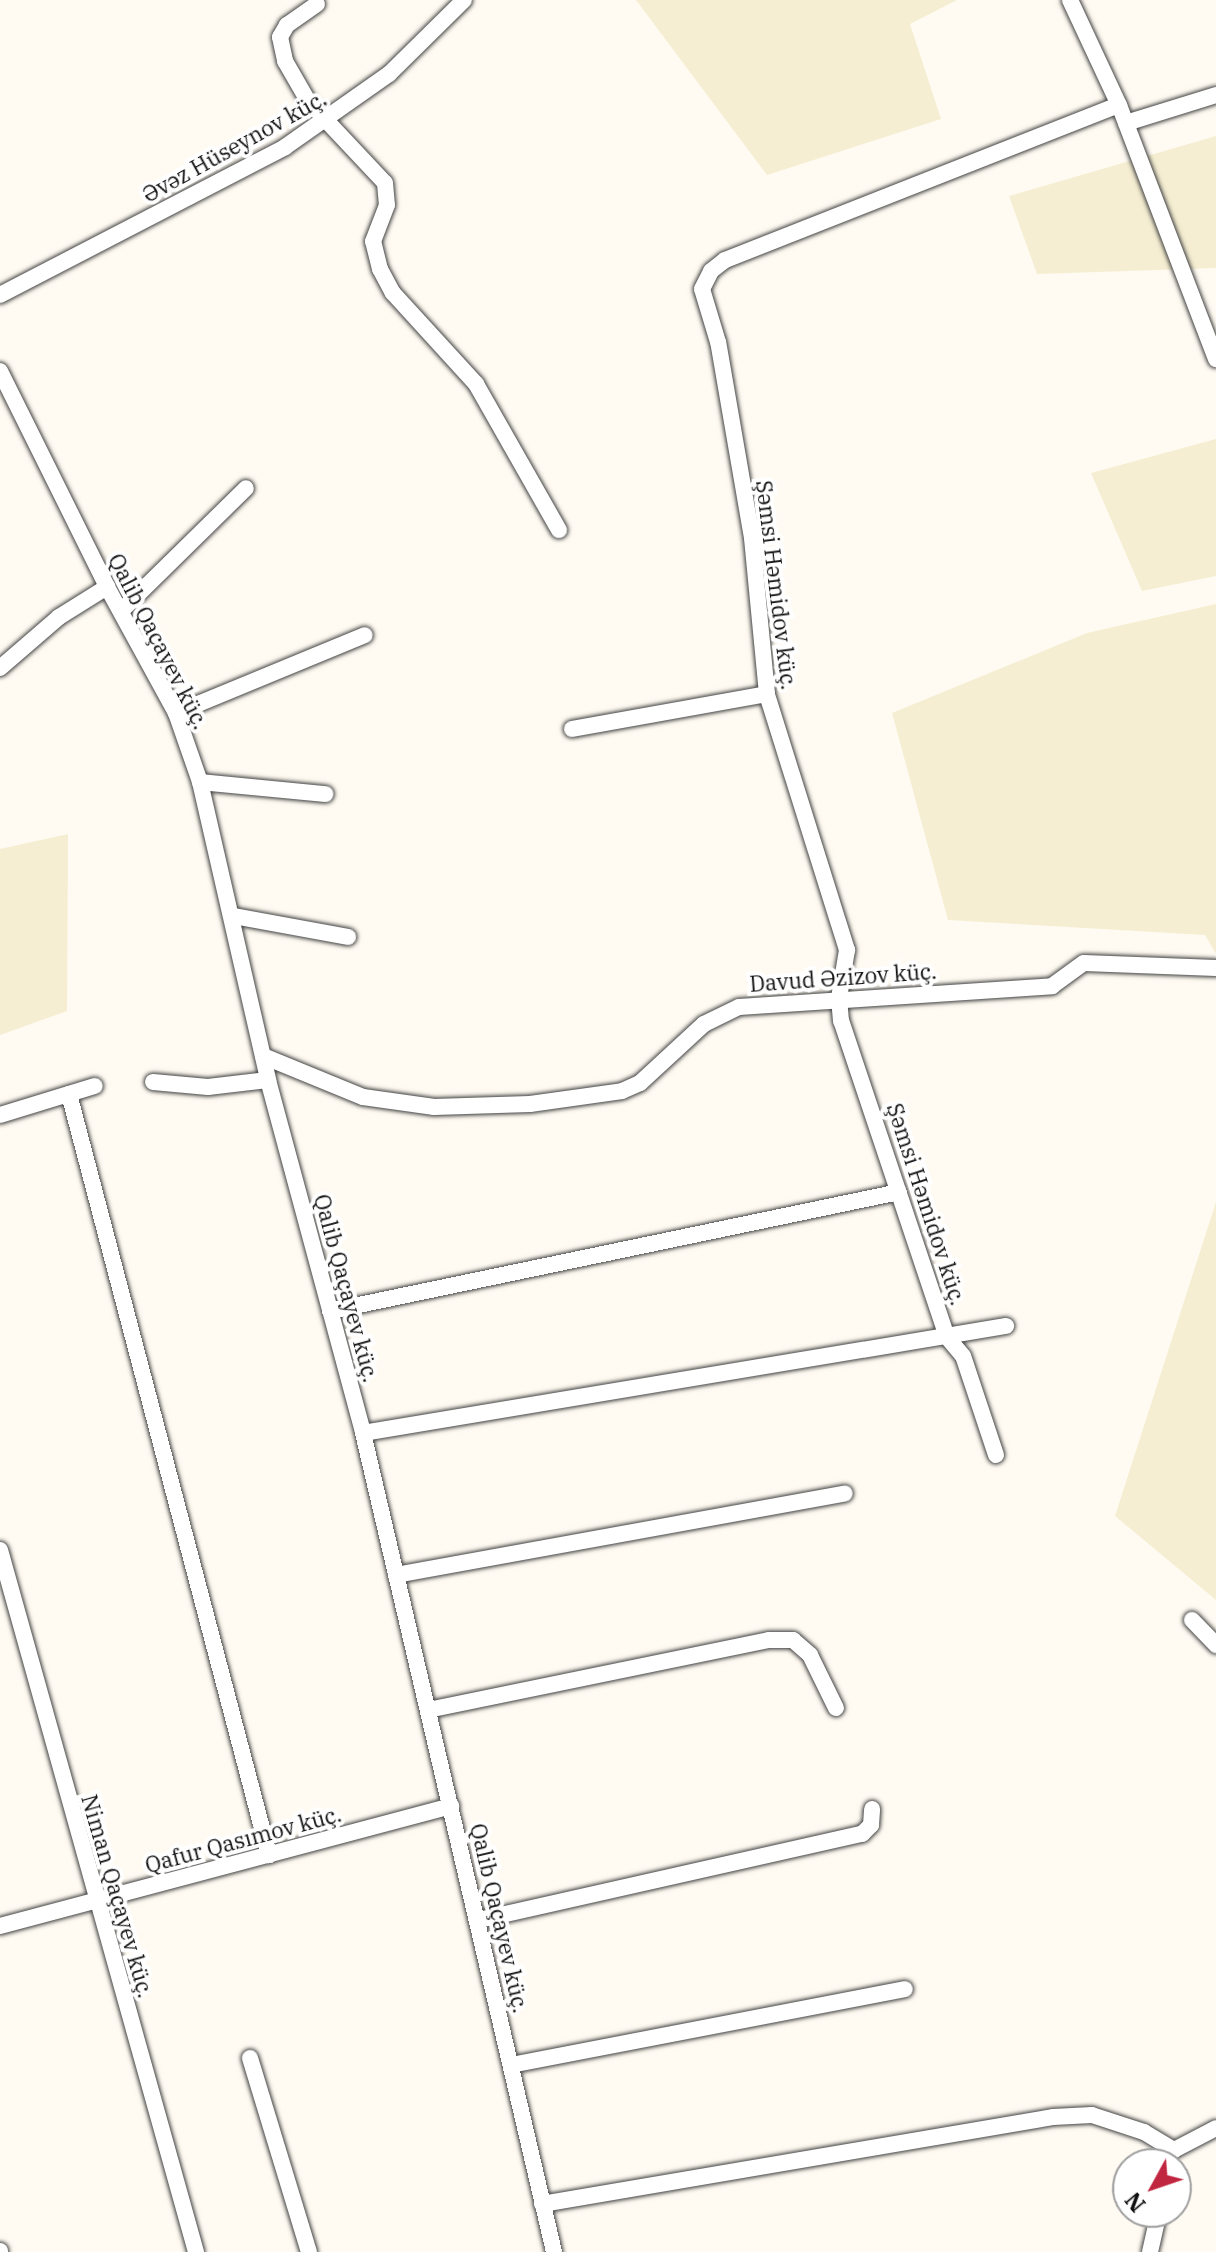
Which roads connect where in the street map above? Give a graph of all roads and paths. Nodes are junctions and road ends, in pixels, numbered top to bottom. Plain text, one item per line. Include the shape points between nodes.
1 (464, 0) edge
2 (1070, 0) edge
3 (317, 4) dead end
4 (1216, 95) edge
5 (1119, 105) junction
6 (325, 122) junction
7 (1126, 123) junction
8 (0, 295) edge
9 (1216, 359) edge
10 (0, 371) edge
11 (246, 488) dead end
12 (559, 530) dead end
13 (107, 587) junction
14 (121, 611) junction
15 (365, 635) dead end
16 (0, 668) edge
17 (767, 694) junction
18 (176, 713) junction
19 (572, 729) dead end
20 (200, 782) junction
21 (325, 794) dead end
22 (234, 916) junction
23 (348, 937) dead end
24 (1216, 968) edge
25 (839, 998) junction
26 (263, 1056) junction
27 (268, 1080) junction
28 (153, 1082) dead end
29 (95, 1086) dead end
30 (69, 1094) junction
31 (0, 1115) edge
32 (899, 1192) junction
33 (330, 1311) junction
34 (1006, 1326) dead end
35 (947, 1337) junction
36 (363, 1433) junction
37 (996, 1455) dead end
38 (845, 1493) dead end
39 (0, 1550) edge
40 (396, 1575) junction
41 (1192, 1620) dead end
42 (1216, 1645) edge
43 (836, 1708) dead end
44 (428, 1710) junction
45 (451, 1806) junction
46 (872, 1809) dead end
47 (269, 1855) junction
48 (97, 1901) junction
49 (479, 1920) junction
50 (0, 1926) edge
51 (905, 1989) dead end
52 (250, 2058) dead end
53 (511, 2065) junction
54 (1216, 2128) edge
55 (1162, 2148) edge
56 (1186, 2148) edge
57 (542, 2204) junction
58 (1155, 2228) edge
59 (196, 2252) edge
60 (309, 2252) edge
61 (554, 2252) edge
62 (1150, 2252) edge

1 - 6 street, Əvəz Hüseynov küç. via 389,74
2 - 5 street
3 - 6 street via 287,25 280,37 285,61
4 - 7 street
5 - 7 street
5 - 17 street, Şəmsi Həmidov küç. via 725,260 706,278 706,308 718,342 752,538
6 - 8 street, Əvəz Hüseynov küç. via 227,180
6 - 12 street via 385,183 387,205 373,241 393,293 476,384
7 - 9 street
10 - 13 street, Qalib Qaçayev küç.
11 - 14 street
13 - 14 street, Qalib Qaçayev küç.
13 - 16 street via 59,617
14 - 18 street, Qalib Qaçayev küç.
15 - 18 street
17 - 19 street
17 - 25 street, Şəmsi Həmidov küç. via 840,913 847,950
18 - 20 street, Qalib Qaçayev küç.
20 - 21 street
20 - 22 street, Qalib Qaçayev küç.
22 - 23 street
22 - 26 street, Qalib Qaçayev küç.
24 - 25 street, Davud Əzizov küç. via 1179,971 1084,963 1052,986
25 - 26 street, Davud Əzizov küç. via 725,1011 640,1083 622,1091 530,1104 434,1107 363,1097
25 - 32 street, Şəmsi Həmidov küç. via 841,1021
26 - 27 street, Qalib Qaçayev küç.
27 - 28 street via 208,1087
27 - 33 street, Qalib Qaçayev küç.
29 - 30 street
30 - 31 street
30 - 47 street
32 - 33 street
32 - 35 street, Şəmsi Həmidov küç.
33 - 36 street, Qalib Qaçayev küç.
34 - 35 street
35 - 36 street
35 - 37 street, Şəmsi Həmidov küç. via 963,1356
36 - 40 street, Qalib Qaçayev küç.
38 - 40 street
39 - 48 street, Niman Qaçayev küç.
40 - 44 street, Qalib Qaçayev küç.
41 - 42 street
43 - 44 street via 810,1655 793,1640 769,1640
44 - 45 street, Qalib Qaçayev küç.
45 - 47 street, Qafur Qasımov küç.
45 - 49 street, Qalib Qaçayev küç.
46 - 49 street via 871,1825 862,1834
47 - 48 street, Qafur Qasımov küç.
48 - 50 street, Qafur Qasımov küç.
48 - 59 street, Niman Qaçayev küç.
49 - 53 street, Qalib Qaçayev küç.
51 - 53 street
52 - 60 street
53 - 57 street, Qalib Qaçayev küç.
54 - 56 street
55 - 57 street via 1144,2132 1092,2115 1053,2117
57 - 61 street, Qalib Qaçayev küç.
58 - 62 street

